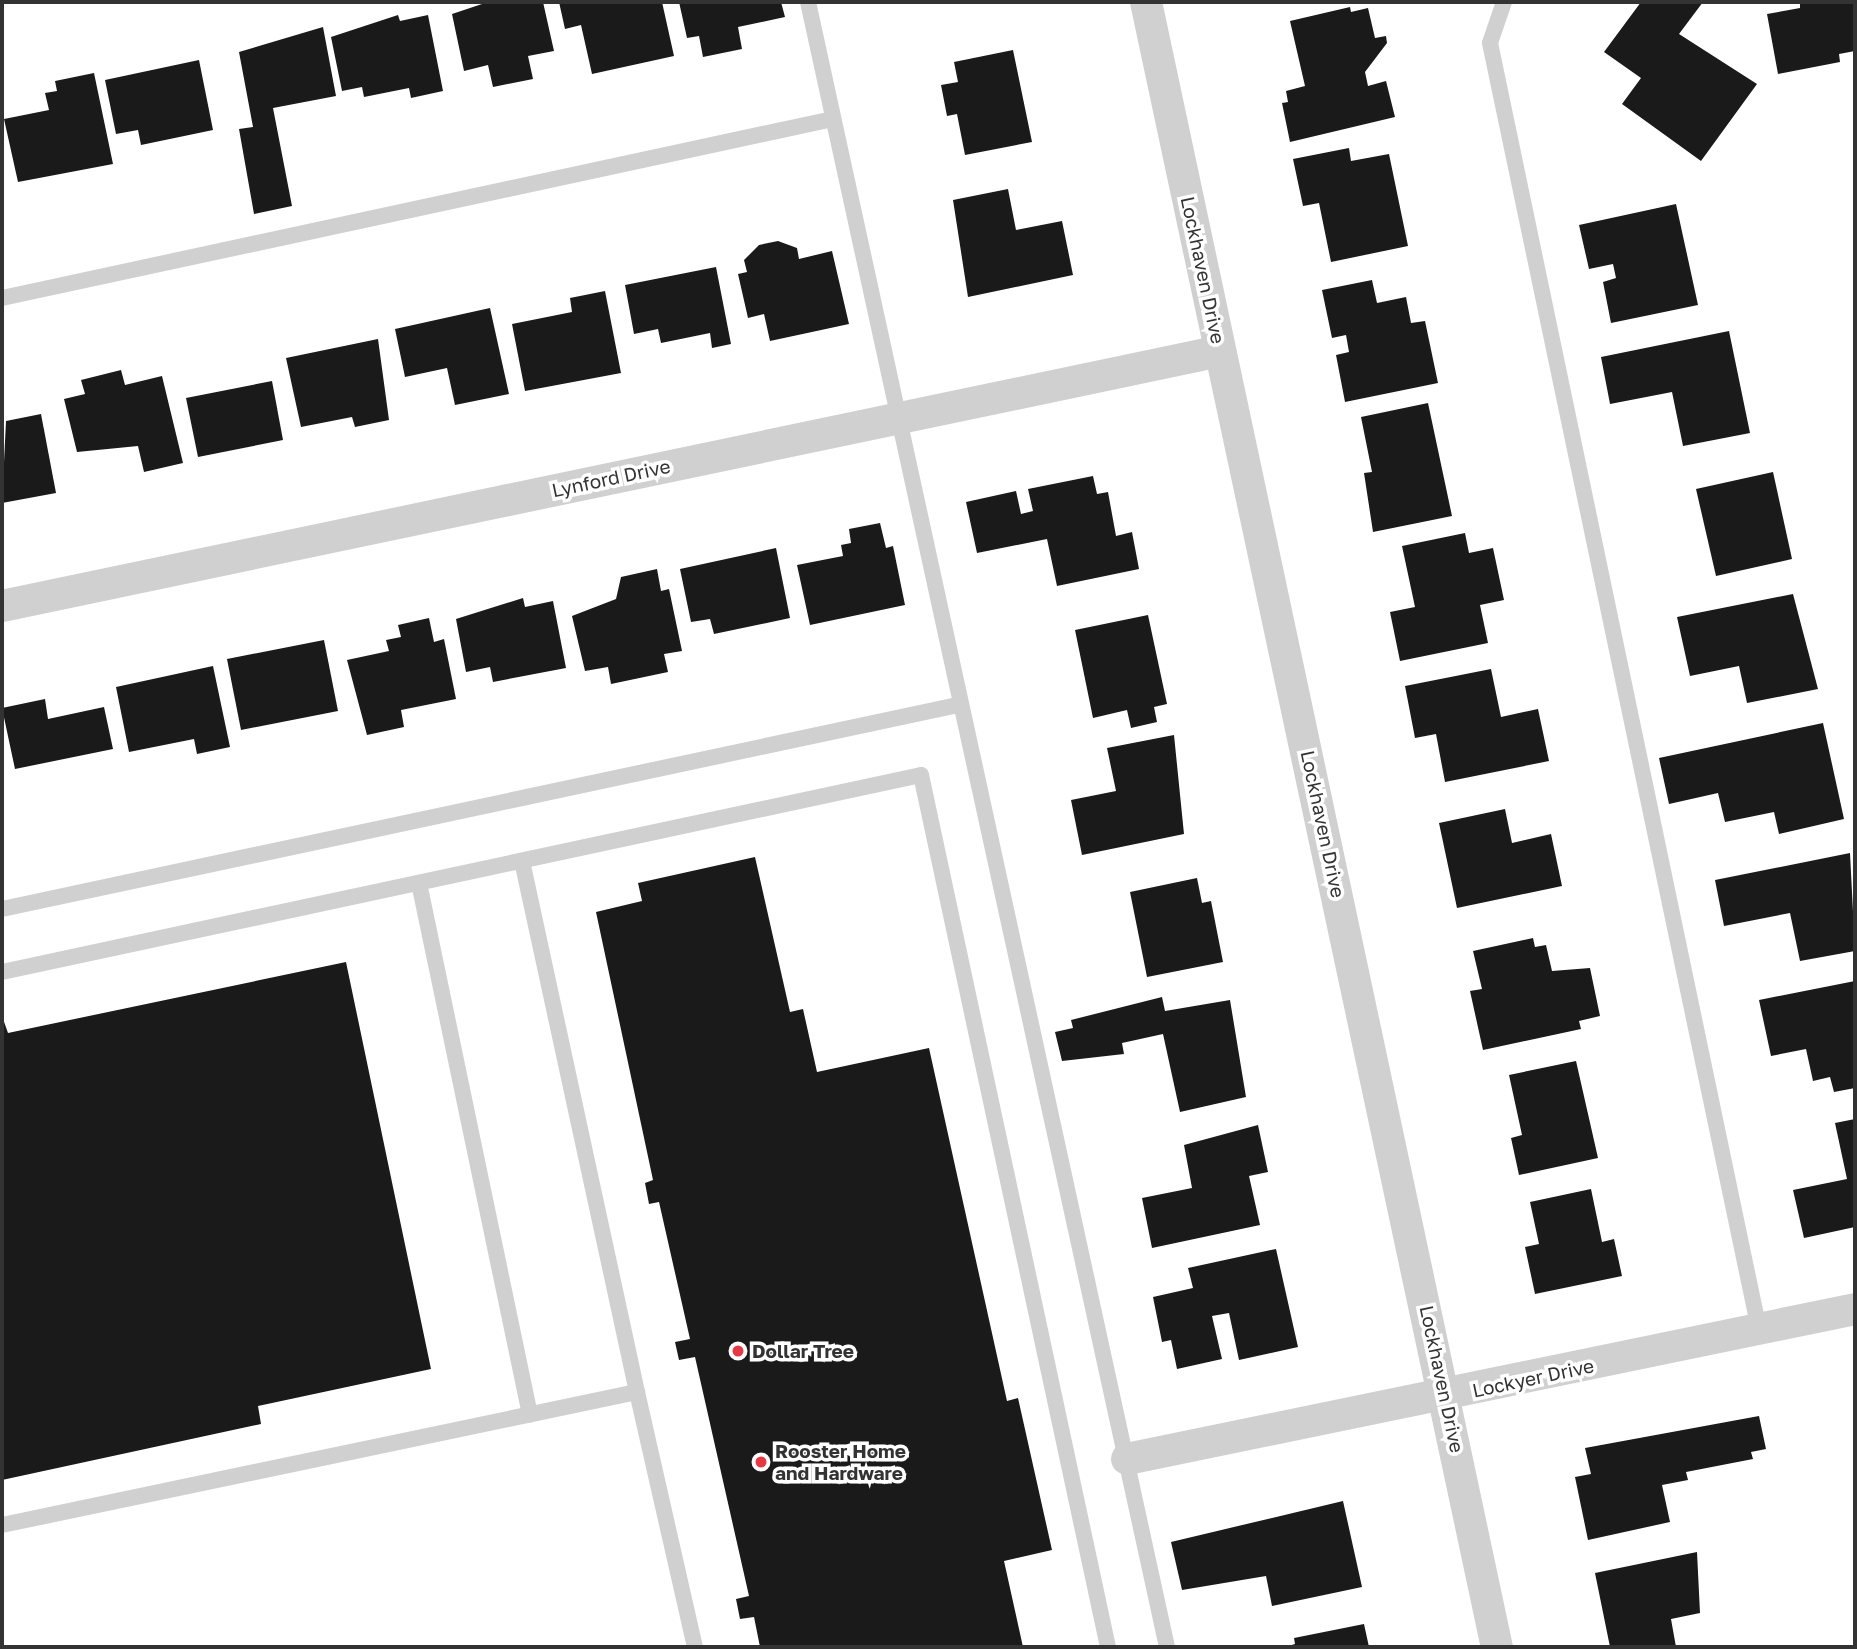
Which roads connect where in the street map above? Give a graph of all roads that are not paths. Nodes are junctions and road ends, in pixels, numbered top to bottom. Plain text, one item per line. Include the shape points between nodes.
1 (808, 2) edge
2 (1146, 2) edge
3 (1504, 2) edge
4 (833, 119) junction
5 (2, 298) edge
6 (1220, 351) junction
7 (897, 418) junction
8 (2, 606) edge
9 (958, 705) junction
10 (522, 861) junction
11 (419, 883) junction
12 (2, 909) edge
13 (2, 972) edge
14 (1855, 1310) edge
15 (1759, 1330) junction
16 (637, 1392) junction
17 (1446, 1397) junction
18 (530, 1415) junction
19 (1127, 1459) junction
20 (2, 1525) edge
21 (695, 1647) edge
22 (1108, 1647) edge
23 (1167, 1647) edge
24 (1497, 1647) edge

1 - 4 lane
2 - 6 street, Lockhaven Drive
3 - 15 lane via 1490,43
4 - 5 lane
4 - 7 lane
6 - 7 street, Lynford Drive
6 - 17 street, Lockhaven Drive
7 - 8 street, Lynford Drive
7 - 9 lane
9 - 12 lane
9 - 19 lane
10 - 11 lane
10 - 16 lane
10 - 22 lane via 921,775
11 - 13 lane
11 - 18 lane
14 - 15 street, Lockyer Drive
15 - 17 street, Lockyer Drive
16 - 18 lane
16 - 21 lane
17 - 19 street, Lockyer Drive
17 - 24 street, Lockhaven Drive
18 - 20 lane
19 - 23 lane

